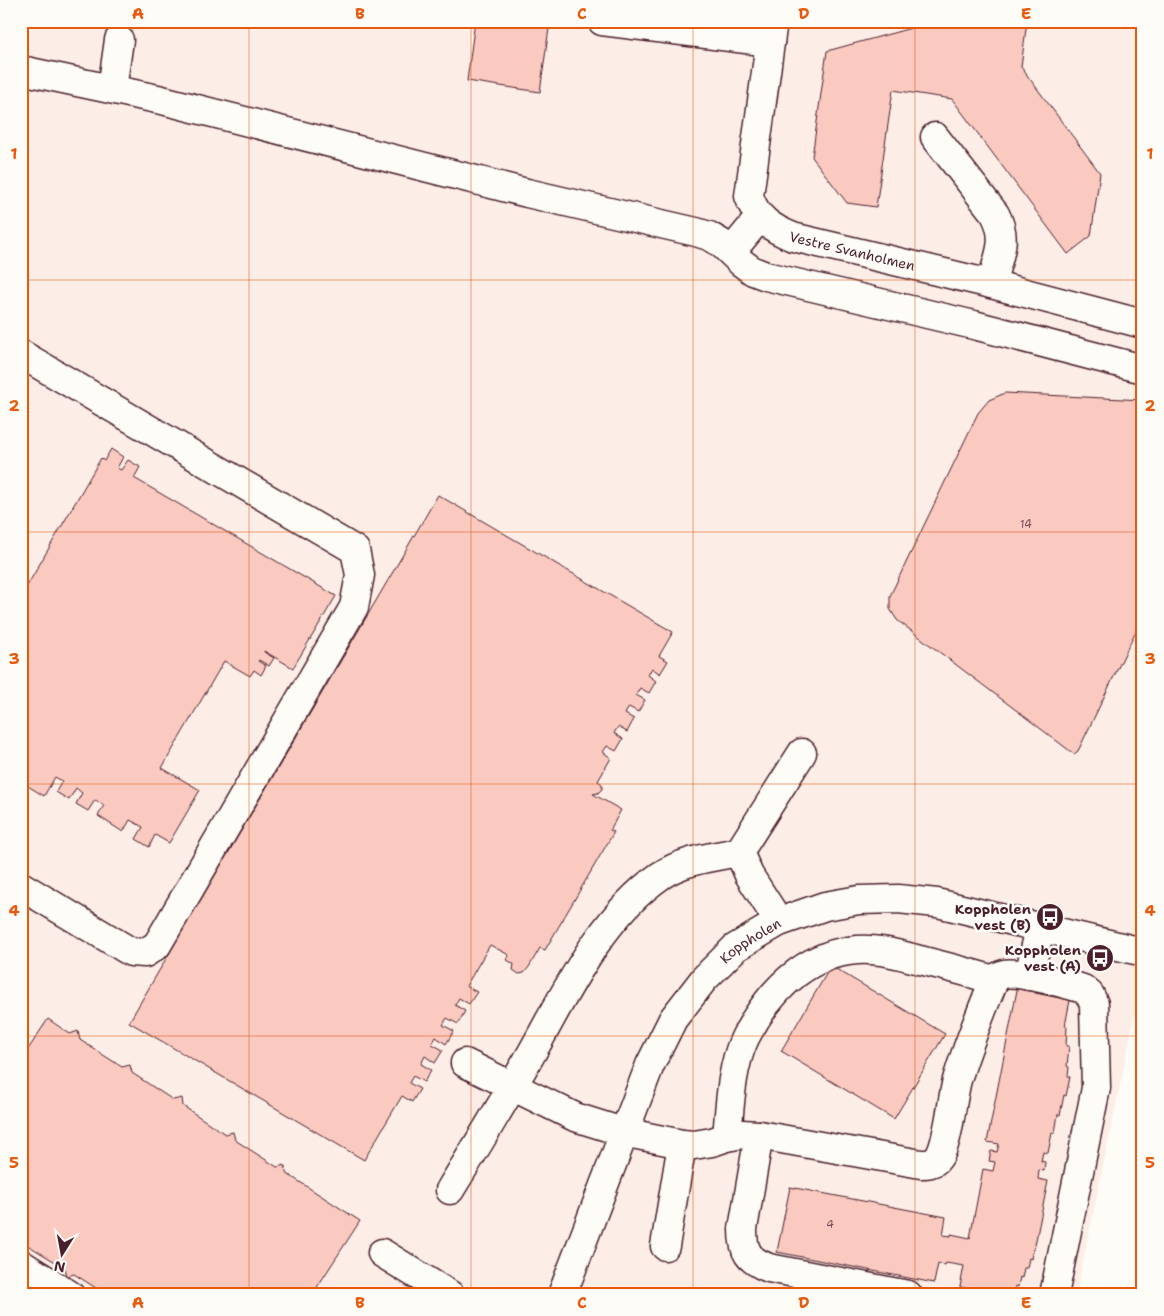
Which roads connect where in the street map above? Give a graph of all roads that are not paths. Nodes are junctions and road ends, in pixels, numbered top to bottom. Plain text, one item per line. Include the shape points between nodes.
1 (602, 21) edge
2 (772, 32) edge
3 (118, 40) dead end
4 (21, 70) edge
5 (112, 89) junction
6 (936, 137) dead end
7 (760, 217) junction
8 (731, 252) junction
9 (991, 284) junction
10 (1143, 324) edge
11 (21, 354) edge
12 (1143, 369) edge
13 (802, 753) dead end
14 (740, 852) junction
15 (21, 886) edge
16 (779, 922) junction
17 (1040, 928) junction
18 (1143, 952) edge
19 (1029, 976) junction
20 (994, 980) junction
21 (465, 1063) dead end
22 (513, 1086) junction
23 (623, 1132) junction
24 (759, 1135) junction
25 (727, 1137) junction
26 (682, 1144) junction
27 (450, 1190) dead end
28 (664, 1246) dead end
29 (382, 1253) dead end
30 (21, 1264) edge
31 (70, 1295) edge
32 (450, 1295) edge
33 (562, 1295) edge
34 (908, 1295) edge
35 (1054, 1295) edge

1 - 2 street via 739,37
2 - 7 street, Vestre Svanholmen via 749,196
3 - 5 street
4 - 5 street
5 - 8 street via 696,232 709,236
6 - 9 street via 1001,226 1003,239
7 - 8 street
7 - 9 street, Vestre Svanholmen via 775,230 793,237
8 - 12 street via 753,271 766,276
9 - 10 street, Vestre Svanholmen
11 - 15 street via 355,550 360,575 354,607 157,945 145,953 131,952
13 - 14 street
14 - 16 street via 749,875
14 - 22 street via 689,862 661,875 639,893 612,922 586,958
16 - 17 street, Koppholen via 825,906 860,900 898,899 937,903
16 - 23 street, Koppholen via 736,948 704,979 673,1019
17 - 18 street, Koppholen
17 - 19 street
19 - 20 street via 1009,973
19 - 35 street via 1083,989 1094,1004 1096,1088
20 - 24 street via 963,1060 938,1159 921,1164
20 - 25 street via 890,952 858,950 832,954 808,964 787,980 769,1001 744,1040 730,1101
21 - 22 street
22 - 23 street via 575,1117
22 - 27 street
23 - 26 street
23 - 33 street, Koppholen
24 - 25 street
24 - 34 street via 743,1229 743,1244 748,1255 756,1263 769,1268
25 - 26 street via 712,1142
26 - 28 street
29 - 32 street
30 - 31 street

